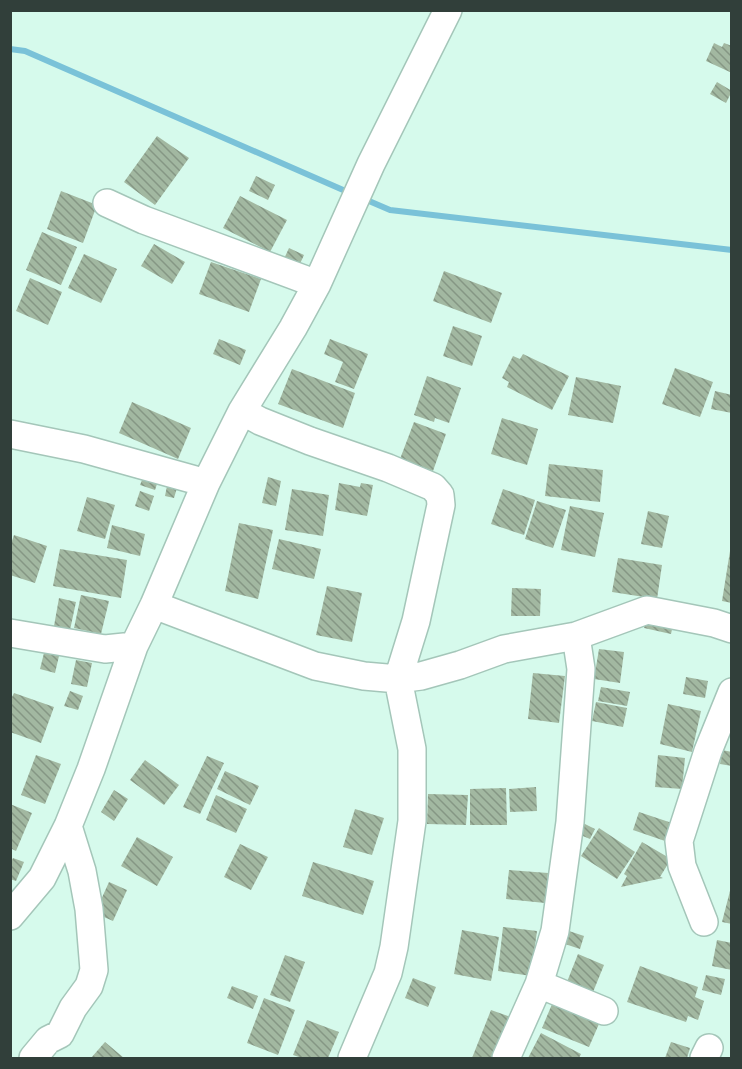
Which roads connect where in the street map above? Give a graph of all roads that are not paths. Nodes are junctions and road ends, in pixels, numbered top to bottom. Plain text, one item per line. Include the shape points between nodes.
1 (448, 10) edge
2 (107, 203) dead end
3 (317, 284) junction
4 (242, 411) junction
5 (10, 434) edge
6 (206, 483) junction
7 (154, 605) junction
8 (732, 629) edge
9 (10, 633) edge
10 (576, 636) junction
11 (134, 646) junction
12 (398, 679) junction
13 (732, 692) edge
14 (68, 826) junction
15 (10, 916) edge
16 (705, 922) dead end
17 (539, 984) junction
18 (604, 1011) dead end
19 (33, 1059) edge
20 (352, 1059) edge
21 (506, 1059) edge

1 - 3 street via 371,164
2 - 3 street
3 - 4 street
4 - 6 street
4 - 12 street via 433,487 440,495 418,611
5 - 6 street via 84,449
6 - 7 street
7 - 11 street
7 - 12 street via 315,666
8 - 10 street via 647,610
9 - 11 street via 105,649
10 - 12 street via 504,649 460,665
10 - 17 street via 580,669 570,822 555,931
11 - 14 street
12 - 20 street via 412,749 412,821 388,973
13 - 16 street via 679,841 682,866
14 - 15 street via 42,878
14 - 19 street via 89,909 94,970 89,986 60,1034 48,1040
17 - 18 street
17 - 21 street

